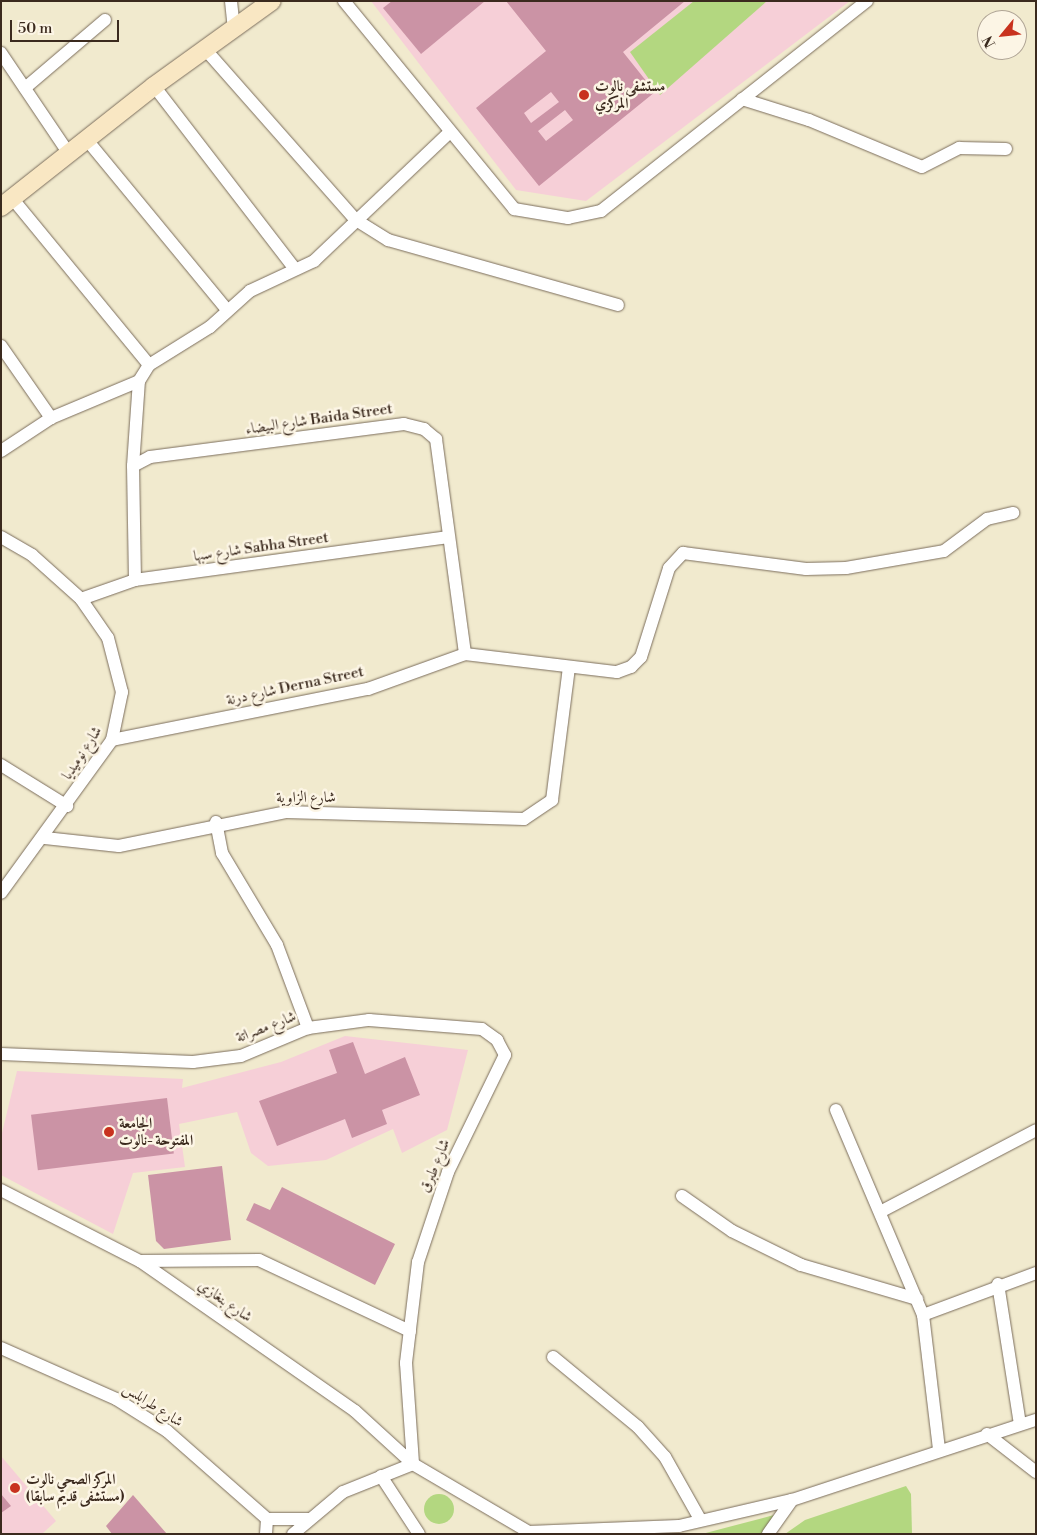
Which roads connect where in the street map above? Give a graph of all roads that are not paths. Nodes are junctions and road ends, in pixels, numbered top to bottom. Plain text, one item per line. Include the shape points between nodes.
1 (231, 1) edge
2 (272, 1) edge
3 (344, 1) edge
4 (866, 1) edge
5 (105, 20) dead end
6 (234, 30) junction
7 (205, 49) junction
8 (1, 53) edge
9 (154, 86) junction
10 (25, 88) junction
11 (742, 99) junction
12 (450, 132) junction
13 (87, 140) junction
14 (1006, 149) dead end
15 (69, 154) junction
16 (7, 202) edge
17 (356, 220) junction
18 (295, 269) junction
19 (618, 305) dead end
20 (227, 310) junction
21 (1, 346) edge
22 (149, 365) junction
23 (139, 381) junction
24 (51, 418) junction
25 (1, 451) edge
26 (133, 466) junction
27 (1013, 513) dead end
28 (1, 537) edge
29 (448, 537) junction
30 (135, 580) junction
31 (81, 599) junction
32 (465, 654) junction
33 (569, 668) junction
34 (112, 740) junction
35 (1, 765) edge
36 (67, 806) junction
37 (216, 822) junction
38 (45, 838) junction
39 (1, 893) edge
40 (308, 1028) junction
41 (482, 1028) joint
42 (1, 1054) edge
43 (836, 1110) dead end
44 (1036, 1130) edge
45 (1, 1190) edge
46 (682, 1196) dead end
47 (880, 1212) junction
48 (140, 1261) junction
49 (1036, 1273) edge
50 (998, 1284) junction
51 (917, 1299) junction
52 (923, 1315) junction
53 (410, 1331) junction
54 (1, 1348) edge
55 (553, 1357) dead end
56 (1036, 1420) edge
57 (1020, 1424) junction
58 (987, 1434) junction
59 (939, 1449) junction
60 (413, 1464) junction
61 (1036, 1472) edge
62 (381, 1476) junction
63 (792, 1500) junction
64 (267, 1519) junction
65 (309, 1519) junction
66 (700, 1519) junction
67 (679, 1526) junction
68 (266, 1534) edge
69 (293, 1534) edge
70 (419, 1534) edge
71 (691, 1534) edge
72 (768, 1534) edge

1 - 6 street
2 - 6 main road
3 - 12 street
4 - 11 street
5 - 10 street
6 - 7 main road
7 - 9 main road
7 - 17 street
8 - 10 street
9 - 13 main road
9 - 18 street
10 - 15 street
11 - 12 street via 601,211 568,218 514,210
11 - 14 street via 809,120 922,167 960,148
12 - 17 street
13 - 15 main road
13 - 20 street
15 - 16 main road
16 - 22 street
17 - 18 street via 314,261
17 - 19 street via 388,240
18 - 20 street via 250,291
20 - 22 street via 210,327
21 - 24 street
22 - 23 street
23 - 24 street
23 - 26 street
24 - 25 street
26 - 29 street, شارع البيضاء Baida Street via 150,457 404,424 424,429 436,439
26 - 30 street
27 - 33 street, شارع درنة Derna Street via 987,519 944,551 846,568 806,569 683,553 669,568 641,657 631,668 617,672
28 - 31 street, شارع نوميديا via 32,555
29 - 30 street, شارع سبها Sabha Street
29 - 32 street, شارع البيضاء Baida Street
30 - 31 street, شارع سبها Sabha Street
31 - 34 street, شارع نوميديا via 108,638 122,692
32 - 33 street, شارع درنة Derna Street
32 - 34 street, شارع درنة Derna Street via 368,689
33 - 37 street, شارع الزاوية via 558,774 552,800 524,819 286,812
34 - 36 street, شارع نوميديا
35 - 36 street
36 - 38 street, شارع نوميديا
37 - 38 street, شارع الزاوية via 119,846
37 - 40 street via 228,866 274,938
38 - 39 street, شارع نوميديا
40 - 41 street, شارع مصراتة via 370,1020
40 - 42 street, شارع مصراتة via 241,1056 193,1062
41 - 53 street, شارع طبرق via 505,1055 448,1172 418,1262
43 - 47 street
44 - 47 street
45 - 48 street, شارع بنغازي
46 - 51 street via 732,1231 800,1265
47 - 51 street
48 - 53 street via 259,1260
48 - 60 street, شارع بنغازي via 355,1411
49 - 50 street
50 - 52 street
50 - 57 street
51 - 52 street
52 - 59 street
53 - 60 street via 406,1363
54 - 64 street, شارع طرابلس via 116,1399 167,1431
55 - 66 street via 638,1427 665,1457
56 - 57 street, شارع بنغازي
57 - 58 street, شارع بنغازي
58 - 59 street, شارع بنغازي
58 - 61 street
59 - 63 street, شارع بنغازي
60 - 62 street
60 - 67 street, شارع بنغازي via 529,1532
62 - 65 street via 343,1492
62 - 70 street
63 - 66 street, شارع بنغازي
63 - 72 street
64 - 65 street
64 - 68 street
65 - 69 street
66 - 67 street, شارع بنغازي
67 - 71 street

